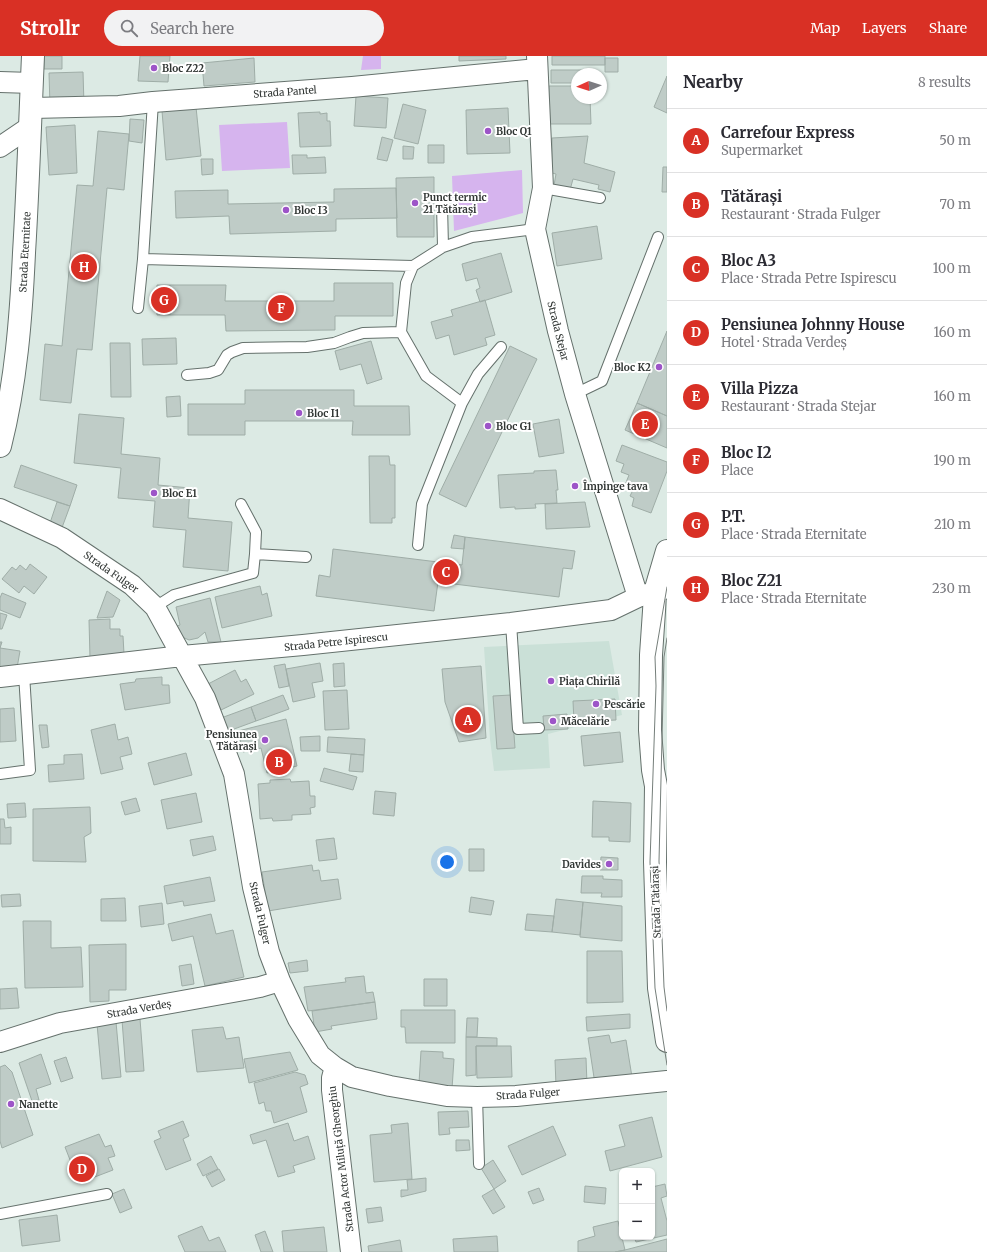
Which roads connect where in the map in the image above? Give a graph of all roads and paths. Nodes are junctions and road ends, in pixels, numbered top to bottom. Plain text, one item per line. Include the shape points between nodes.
1 (33, 56) edge
2 (537, 63) edge
3 (0, 82) edge
4 (32, 84) junction
5 (153, 102) junction
6 (31, 117) junction
7 (0, 147) edge
8 (543, 188) junction
9 (600, 198) dead end
10 (442, 205) dead end
11 (535, 229) junction
12 (658, 237) dead end
13 (443, 247) junction
14 (143, 259) junction
15 (413, 266) junction
16 (138, 308) dead end
17 (401, 332) junction
18 (500, 347) dead end
19 (187, 375) dead end
20 (575, 394) junction
21 (462, 403) junction
22 (0, 446) edge
23 (241, 504) dead end
24 (0, 509) edge
25 (418, 545) dead end
26 (667, 552) edge
27 (255, 554) junction
28 (306, 556) dead end
29 (653, 592) edge
30 (155, 607) junction
31 (511, 623) junction
32 (182, 656) junction
33 (24, 674) junction
34 (0, 677) edge
35 (539, 728) dead end
36 (667, 747) edge
37 (0, 774) edge
38 (656, 786) junction
39 (661, 861) edge
40 (280, 981) junction
41 (667, 1041) edge
42 (0, 1042) edge
43 (335, 1067) junction
44 (667, 1081) edge
45 (477, 1097) junction
46 (479, 1164) dead end
47 (107, 1194) dead end
48 (0, 1214) edge
49 (351, 1252) edge

1 - 4 street, Strada Eternitate
2 - 5 street, Strada Pantel via 352,87
2 - 8 street, Strada Stejar
3 - 4 street
4 - 6 street, Strada Eternitate
5 - 6 street, Strada Pantel
5 - 14 lane
6 - 7 street
6 - 22 street, Strada Eternitate via 21,318 15,371
8 - 9 lane
8 - 11 street, Strada Stejar
10 - 13 lane
11 - 13 lane via 472,237
11 - 20 street, Strada Stejar
12 - 20 lane via 602,381
13 - 15 lane
14 - 15 lane
14 - 16 lane
15 - 17 lane via 406,283
17 - 19 lane via 363,333 334,343 307,347 243,348 227,355 218,370
17 - 21 lane via 426,376
18 - 21 lane via 478,374
20 - 29 street, Strada Stejar
21 - 25 lane via 422,504
23 - 27 lane via 256,532
24 - 30 street, Strada Fulger via 62,538 132,585
26 - 29 street, Strada Tătărași
27 - 28 lane
27 - 30 lane via 253,573 174,595
29 - 31 street, Strada Petre Ispirescu via 611,610
29 - 38 street, Strada Tătărași via 650,730
30 - 32 street, Strada Fulger
31 - 32 street, Strada Petre Ispirescu
31 - 35 lane via 518,729
32 - 33 street, Strada Petre Ispirescu
32 - 40 street, Strada Fulger via 205,698 234,774 253,887 269,952
33 - 34 street, Strada Petre Ispirescu
33 - 37 lane via 30,770
36 - 38 street, Strada Tătărași
38 - 39 street, Strada Tătărași
39 - 41 street, Strada Tătărași via 659,988
40 - 42 street, Strada Verdeș via 260,987 60,1023
40 - 43 street, Strada Fulger via 298,1019 320,1055
43 - 45 street, Strada Fulger via 352,1077 390,1086 447,1096
43 - 49 street, Strada Actor Miluță Gheorghiu via 332,1090
44 - 45 street, Strada Fulger via 516,1096
45 - 46 lane
47 - 48 lane

